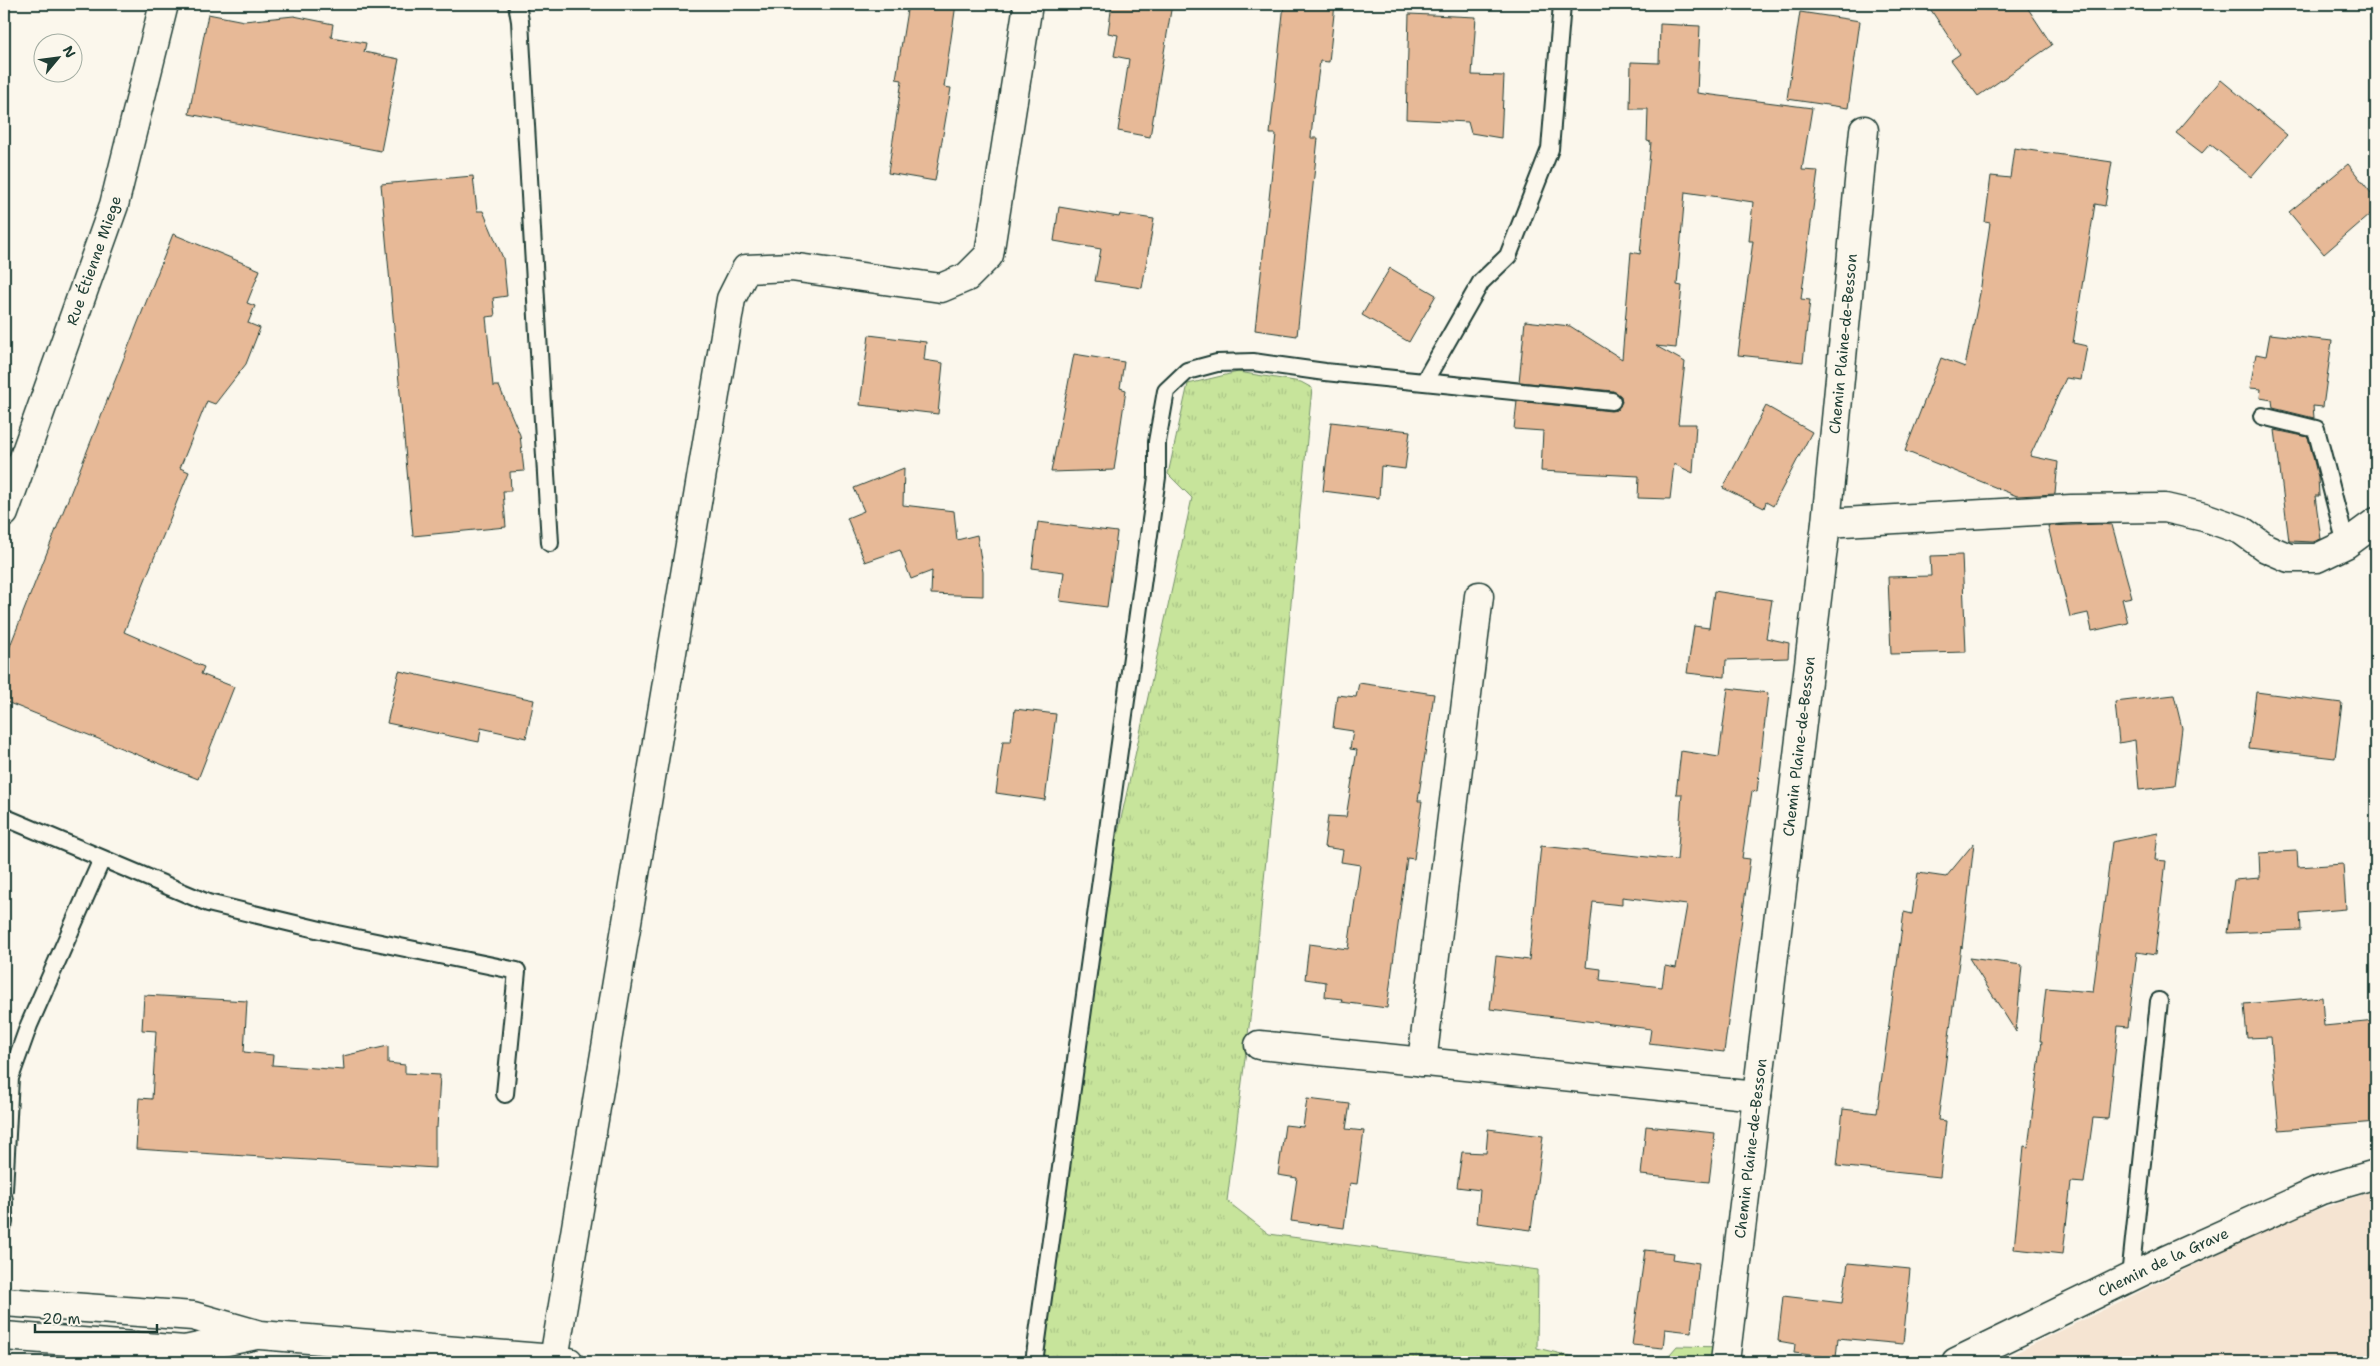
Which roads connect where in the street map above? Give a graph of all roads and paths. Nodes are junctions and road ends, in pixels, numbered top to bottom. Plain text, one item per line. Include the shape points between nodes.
1 (164, 4) edge
2 (517, 4) edge
3 (1028, 4) edge
4 (1562, 4) edge
5 (1864, 130) dead end
6 (1424, 382) junction
7 (1612, 402) dead end
8 (2262, 416) dead end
9 (4, 513) edge
10 (2376, 522) edge
11 (1826, 523) junction
12 (550, 543) dead end
13 (2346, 544) junction
14 (1479, 596) dead end
15 (4, 817) edge
16 (102, 859) junction
17 (2159, 1001) dead end
18 (1259, 1045) dead end
19 (1422, 1062) junction
20 (505, 1094) dead end
21 (1757, 1096) junction
22 (2376, 1174) edge
23 (4, 1190) edge
24 (4, 1199) edge
25 (4, 1222) edge
26 (2130, 1277) junction
27 (4, 1302) edge
28 (260, 1334) junction
29 (4, 1336) edge
30 (561, 1361) edge
31 (1034, 1362) edge
32 (1725, 1362) edge
33 (1956, 1362) edge

1 - 9 street, Rue Étienne Miege via 114,205
2 - 12 lane
3 - 30 street via 989,255 967,278 941,288 791,267 746,269 730,299
4 - 6 lane via 1550,149 1508,256 1480,282
5 - 11 street, Chemin Plaine-de-Besson
6 - 7 lane
6 - 31 lane via 1253,362 1217,363 1187,371 1166,391 1157,442 1157,477
8 - 13 lane via 2316,429
10 - 13 street
11 - 13 street via 2071,509 2164,508 2204,516 2241,530 2266,548 2289,558 2317,558
11 - 21 street, Chemin Plaine-de-Besson
14 - 19 street
15 - 16 lane
16 - 20 lane via 208,903 337,934 517,971
16 - 23 lane via 29,1025 10,1078
17 - 26 lane
18 - 19 street
19 - 21 street
21 - 32 street, Chemin Plaine-de-Besson
22 - 26 street, Chemin de la Grave via 2320,1190
24 - 25 lane
26 - 33 street, Chemin de la Grave
27 - 28 street via 193,1316
28 - 29 street via 185,1350
28 - 30 street

